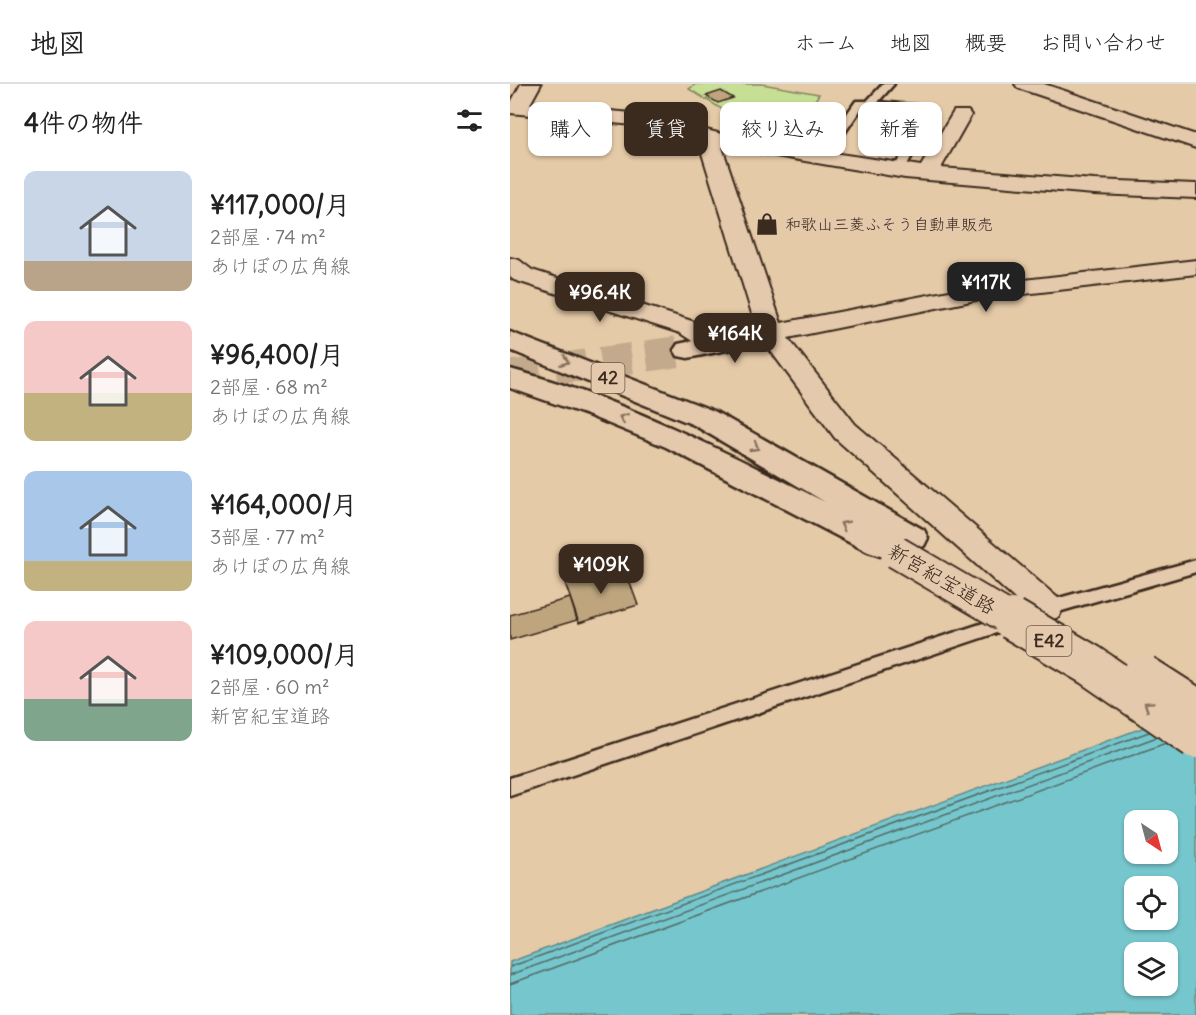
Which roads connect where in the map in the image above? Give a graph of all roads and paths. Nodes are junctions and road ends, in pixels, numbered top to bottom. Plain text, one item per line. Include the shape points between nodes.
1 (531, 84) edge
2 (889, 84) edge
3 (1025, 84) edge
4 (872, 102) edge
5 (858, 106) edge
6 (961, 115) dead end
7 (716, 138) junction
8 (1196, 142) edge
9 (907, 156) edge
10 (822, 158) junction
11 (899, 170) junction
12 (928, 172) junction
13 (1196, 191) edge
14 (510, 265) edge
15 (1196, 267) edge
16 (771, 333) junction
17 (510, 340) edge
18 (715, 345) junction
19 (688, 350) tunnel mouth
20 (510, 378) edge
21 (704, 418) joint
22 (677, 440) joint
23 (904, 545) junction
24 (1196, 566) edge
25 (1047, 608) junction
26 (1196, 709) edge
27 (1196, 738) edge
28 (510, 787) edge

1 - 7 street via 517,109 644,120
2 - 4 lane
3 - 8 street
5 - 10 lane
6 - 12 street
7 - 10 street
7 - 16 street via 711,147
9 - 11 lane
10 - 11 street
11 - 12 street
12 - 13 street via 1094,187
14 - 18 street via 523,275 688,328
15 - 16 street via 981,292
16 - 18 main road
16 - 25 street via 845,431
17 -> 21 main road, 42
18 - 19 main road
22 -> 20 main road, 42
21 -> 23 main road, 新宮紀宝道路 / E42
23 -> 22 main road, 新宮紀宝道路 / E42
23 - 26 main road, 新宮紀宝道路 / E42, bridge via 1107,652
27 -> 23 main road, 新宮紀宝道路 / E42, bridge
24 - 25 lane
25 - 28 lane

